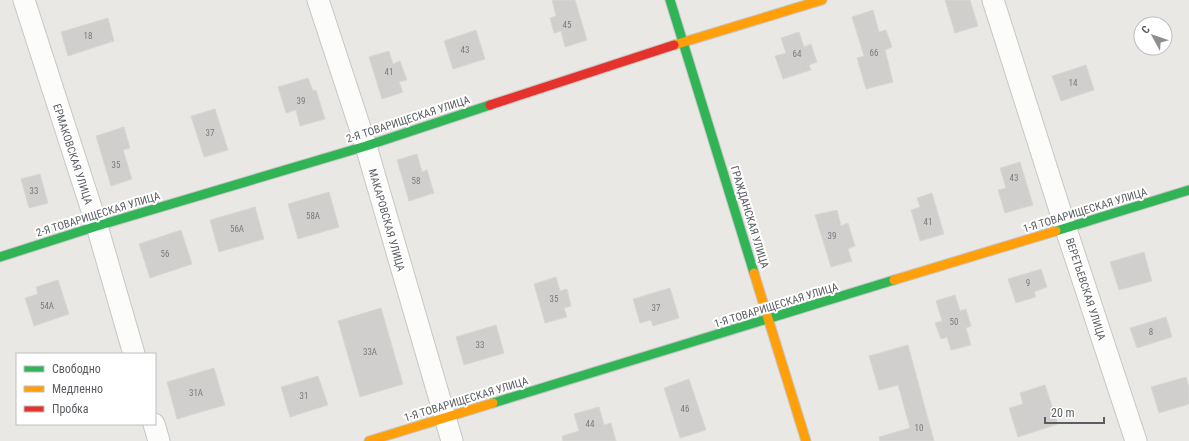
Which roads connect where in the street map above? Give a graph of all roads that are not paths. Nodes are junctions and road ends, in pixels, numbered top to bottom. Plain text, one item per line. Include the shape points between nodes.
1 (24, 0) edge
2 (318, 0) edge
3 (670, 0) edge
4 (822, 0) edge
5 (993, 0) edge
6 (683, 42) junction
7 (366, 146) junction
8 (1189, 190) edge
9 (97, 226) junction
10 (1066, 229) junction
11 (0, 257) edge
12 (769, 319) junction
13 (134, 353) edge
14 (445, 419) junction
15 (154, 425) edge
16 (159, 441) edge
17 (369, 441) edge
18 (452, 441) edge
19 (806, 441) edge
20 (1136, 441) edge

1 - 9 street, ЕРМАКОВСКАЯ УЛИЦА
2 - 7 street, МАКАРОВСКАЯ УЛИЦА
3 - 6 street, ГРАЖДАНСКАЯ УЛИЦА
4 - 6 street, 2-Я ТОВАРИЩЕСКАЯ УЛИЦА
5 - 10 street, ВЕРЕТЬЕВСКАЯ УЛИЦА
6 - 7 street, 2-Я ТОВАРИЩЕСКАЯ УЛИЦА
6 - 12 street, ГРАЖДАНСКАЯ УЛИЦА
7 - 9 street, 2-Я ТОВАРИЩЕСКАЯ УЛИЦА
7 - 14 street, МАКАРОВСКАЯ УЛИЦА
8 - 10 street, 1-Я ТОВАРИЩЕСКАЯ УЛИЦА
9 - 11 street, 2-Я ТОВАРИЩЕСКАЯ УЛИЦА
9 - 13 street, ЕРМАКОВСКАЯ УЛИЦА
10 - 12 street, 1-Я ТОВАРИЩЕСКАЯ УЛИЦА
10 - 20 street, ВЕРЕТЬЕВСКАЯ УЛИЦА
12 - 14 street, 1-Я ТОВАРИЩЕСКАЯ УЛИЦА
12 - 19 street, ГРАЖДАНСКАЯ УЛИЦА
14 - 17 street, 1-Я ТОВАРИЩЕСКАЯ УЛИЦА
14 - 18 street, МАКАРОВСКАЯ УЛИЦА
15 - 16 street

